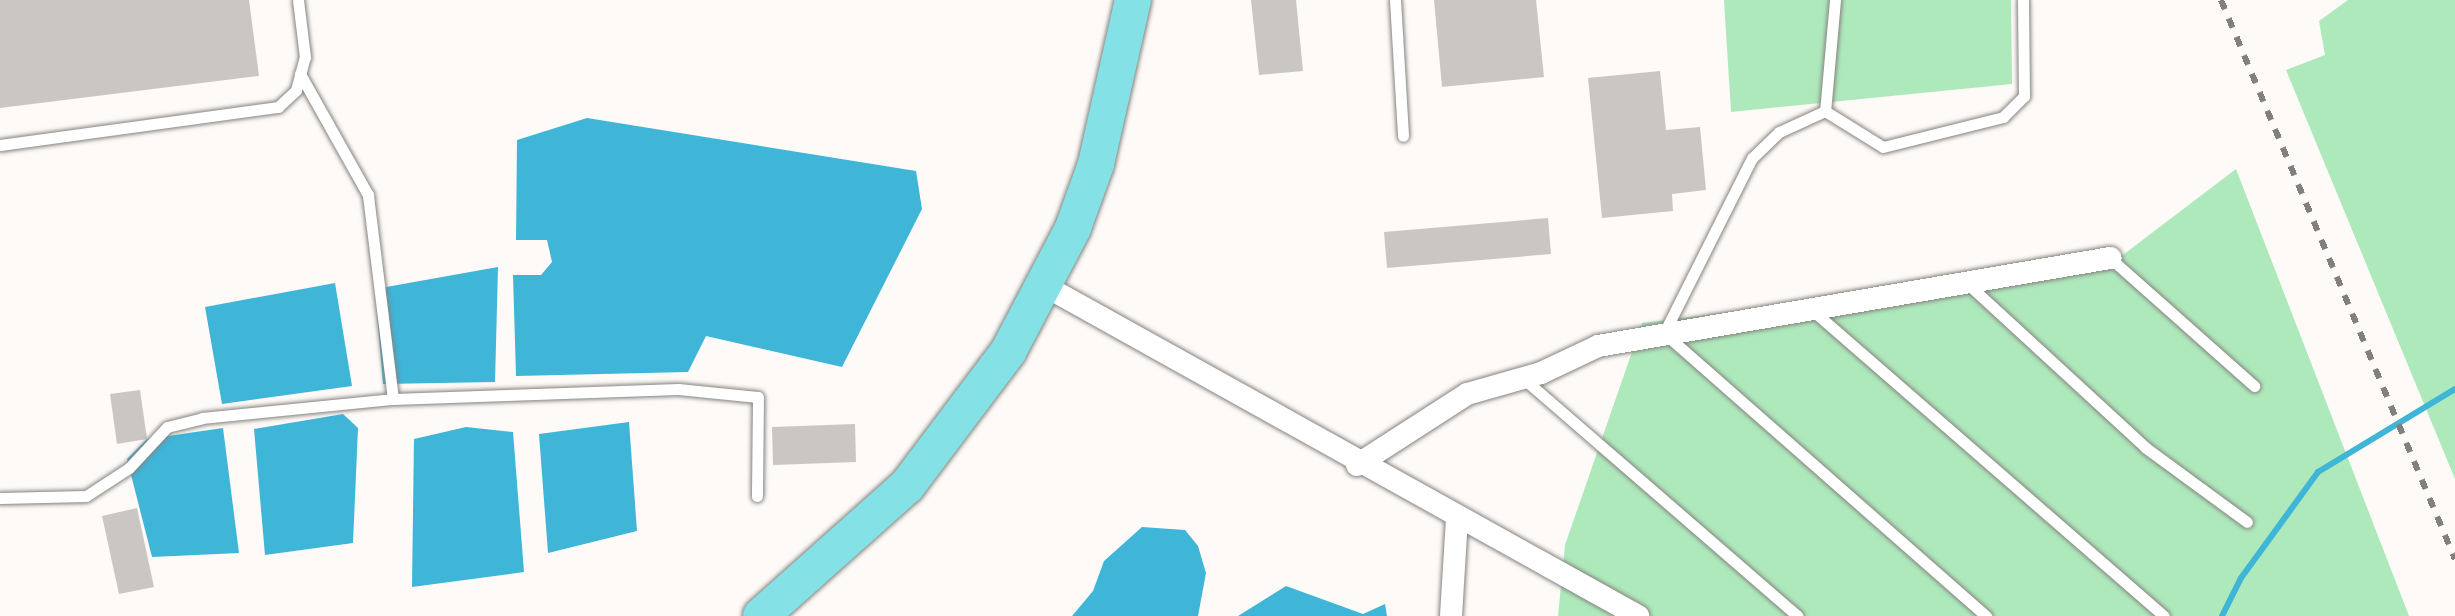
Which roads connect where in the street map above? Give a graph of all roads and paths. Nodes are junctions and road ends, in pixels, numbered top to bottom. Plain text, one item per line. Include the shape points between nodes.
1 (1133, 0) edge
2 (1395, 0) edge
3 (1835, 0) edge
4 (2023, 0) edge
5 (301, 1) edge
6 (300, 74) junction
7 (1825, 111) junction
8 (1403, 136) dead end
9 (0, 145) edge
10 (2110, 258) joint
11 (1045, 286) junction
12 (1970, 286) junction
13 (1812, 309) junction
14 (1664, 333) junction
15 (1524, 378) junction
16 (2254, 386) dead end
17 (393, 399) junction
18 (1357, 465) junction
19 (757, 496) dead end
20 (0, 498) edge
21 (1457, 519) junction
22 (2247, 522) dead end
23 (761, 616) edge
24 (1451, 616) edge
25 (1638, 616) edge
26 (1798, 616) edge
27 (1986, 616) edge
28 (2164, 616) edge

1 - 11 main road via 1096,164
2 - 8 lane
3 - 7 lane
4 - 7 lane via 2024,96 2003,117 1883,147
5 - 6 lane
6 - 9 lane via 278,107 252,115
6 - 17 lane via 368,195
7 - 14 lane via 1779,132 1752,158
10 - 12 street
10 - 16 lane
11 - 18 street
11 - 23 main road via 964,418 907,486
12 - 13 street
12 - 22 lane via 2146,448
13 - 14 street
13 - 28 lane
14 - 15 street via 1598,346
14 - 27 lane
15 - 18 street via 1467,394
15 - 26 lane
17 - 19 lane via 678,389 758,397
17 - 20 lane via 202,418 167,427 129,468 86,496
18 - 21 street
21 - 24 street
21 - 25 street

